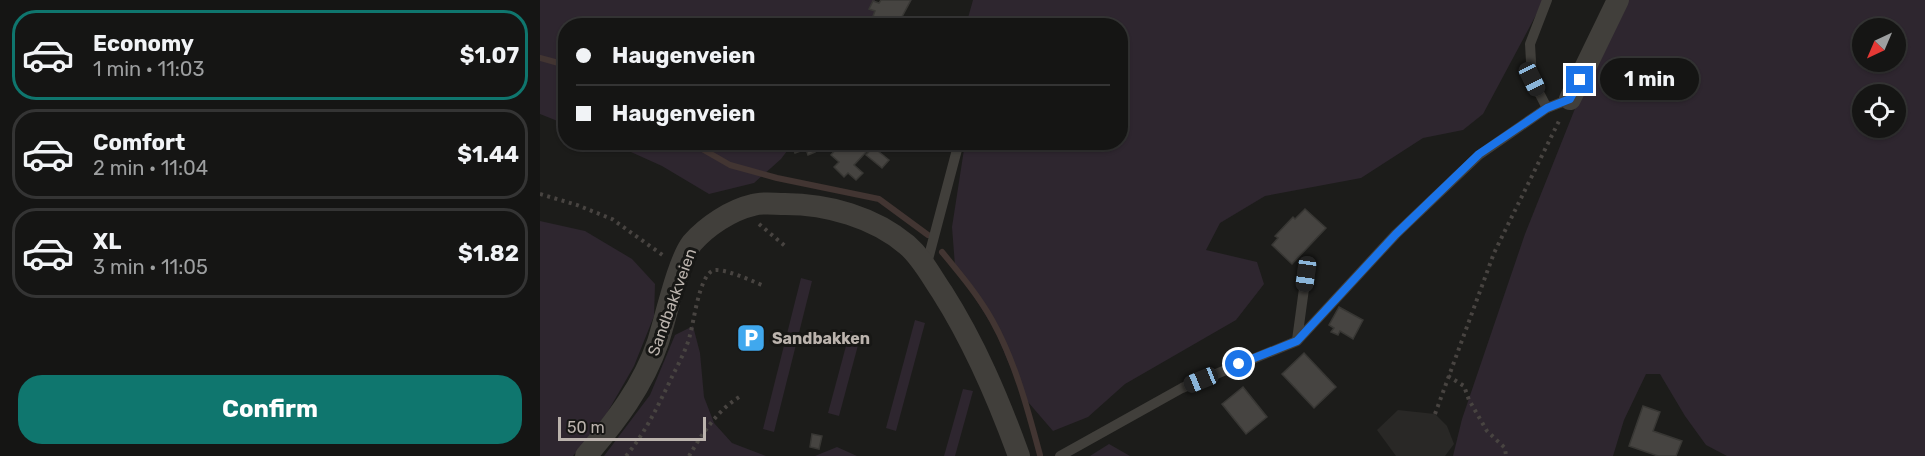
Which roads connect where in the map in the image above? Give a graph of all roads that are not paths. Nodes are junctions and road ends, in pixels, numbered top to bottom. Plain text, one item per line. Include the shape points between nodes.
1 (1547, 0) edge
2 (1618, 0) edge
3 (1570, 99) joint
4 (1547, 108) junction
5 (957, 150) edge
6 (926, 267) junction
7 (1306, 274) dead end
8 (1297, 341) junction
9 (586, 456) edge
10 (1019, 456) edge
11 (1060, 456) edge

1 - 4 lane via 1530,44 1532,79
2 - 3 street
3 - 4 lane
4 - 8 lane via 1479,154 1396,234
5 - 6 lane
6 - 9 street, Sandbakkveien via 898,238 858,217 794,204 755,204 739,210 711,226 692,244 642,378 624,410
6 - 10 street, Sandbakkveien via 970,338
7 - 8 lane
8 - 11 lane via 1182,388

